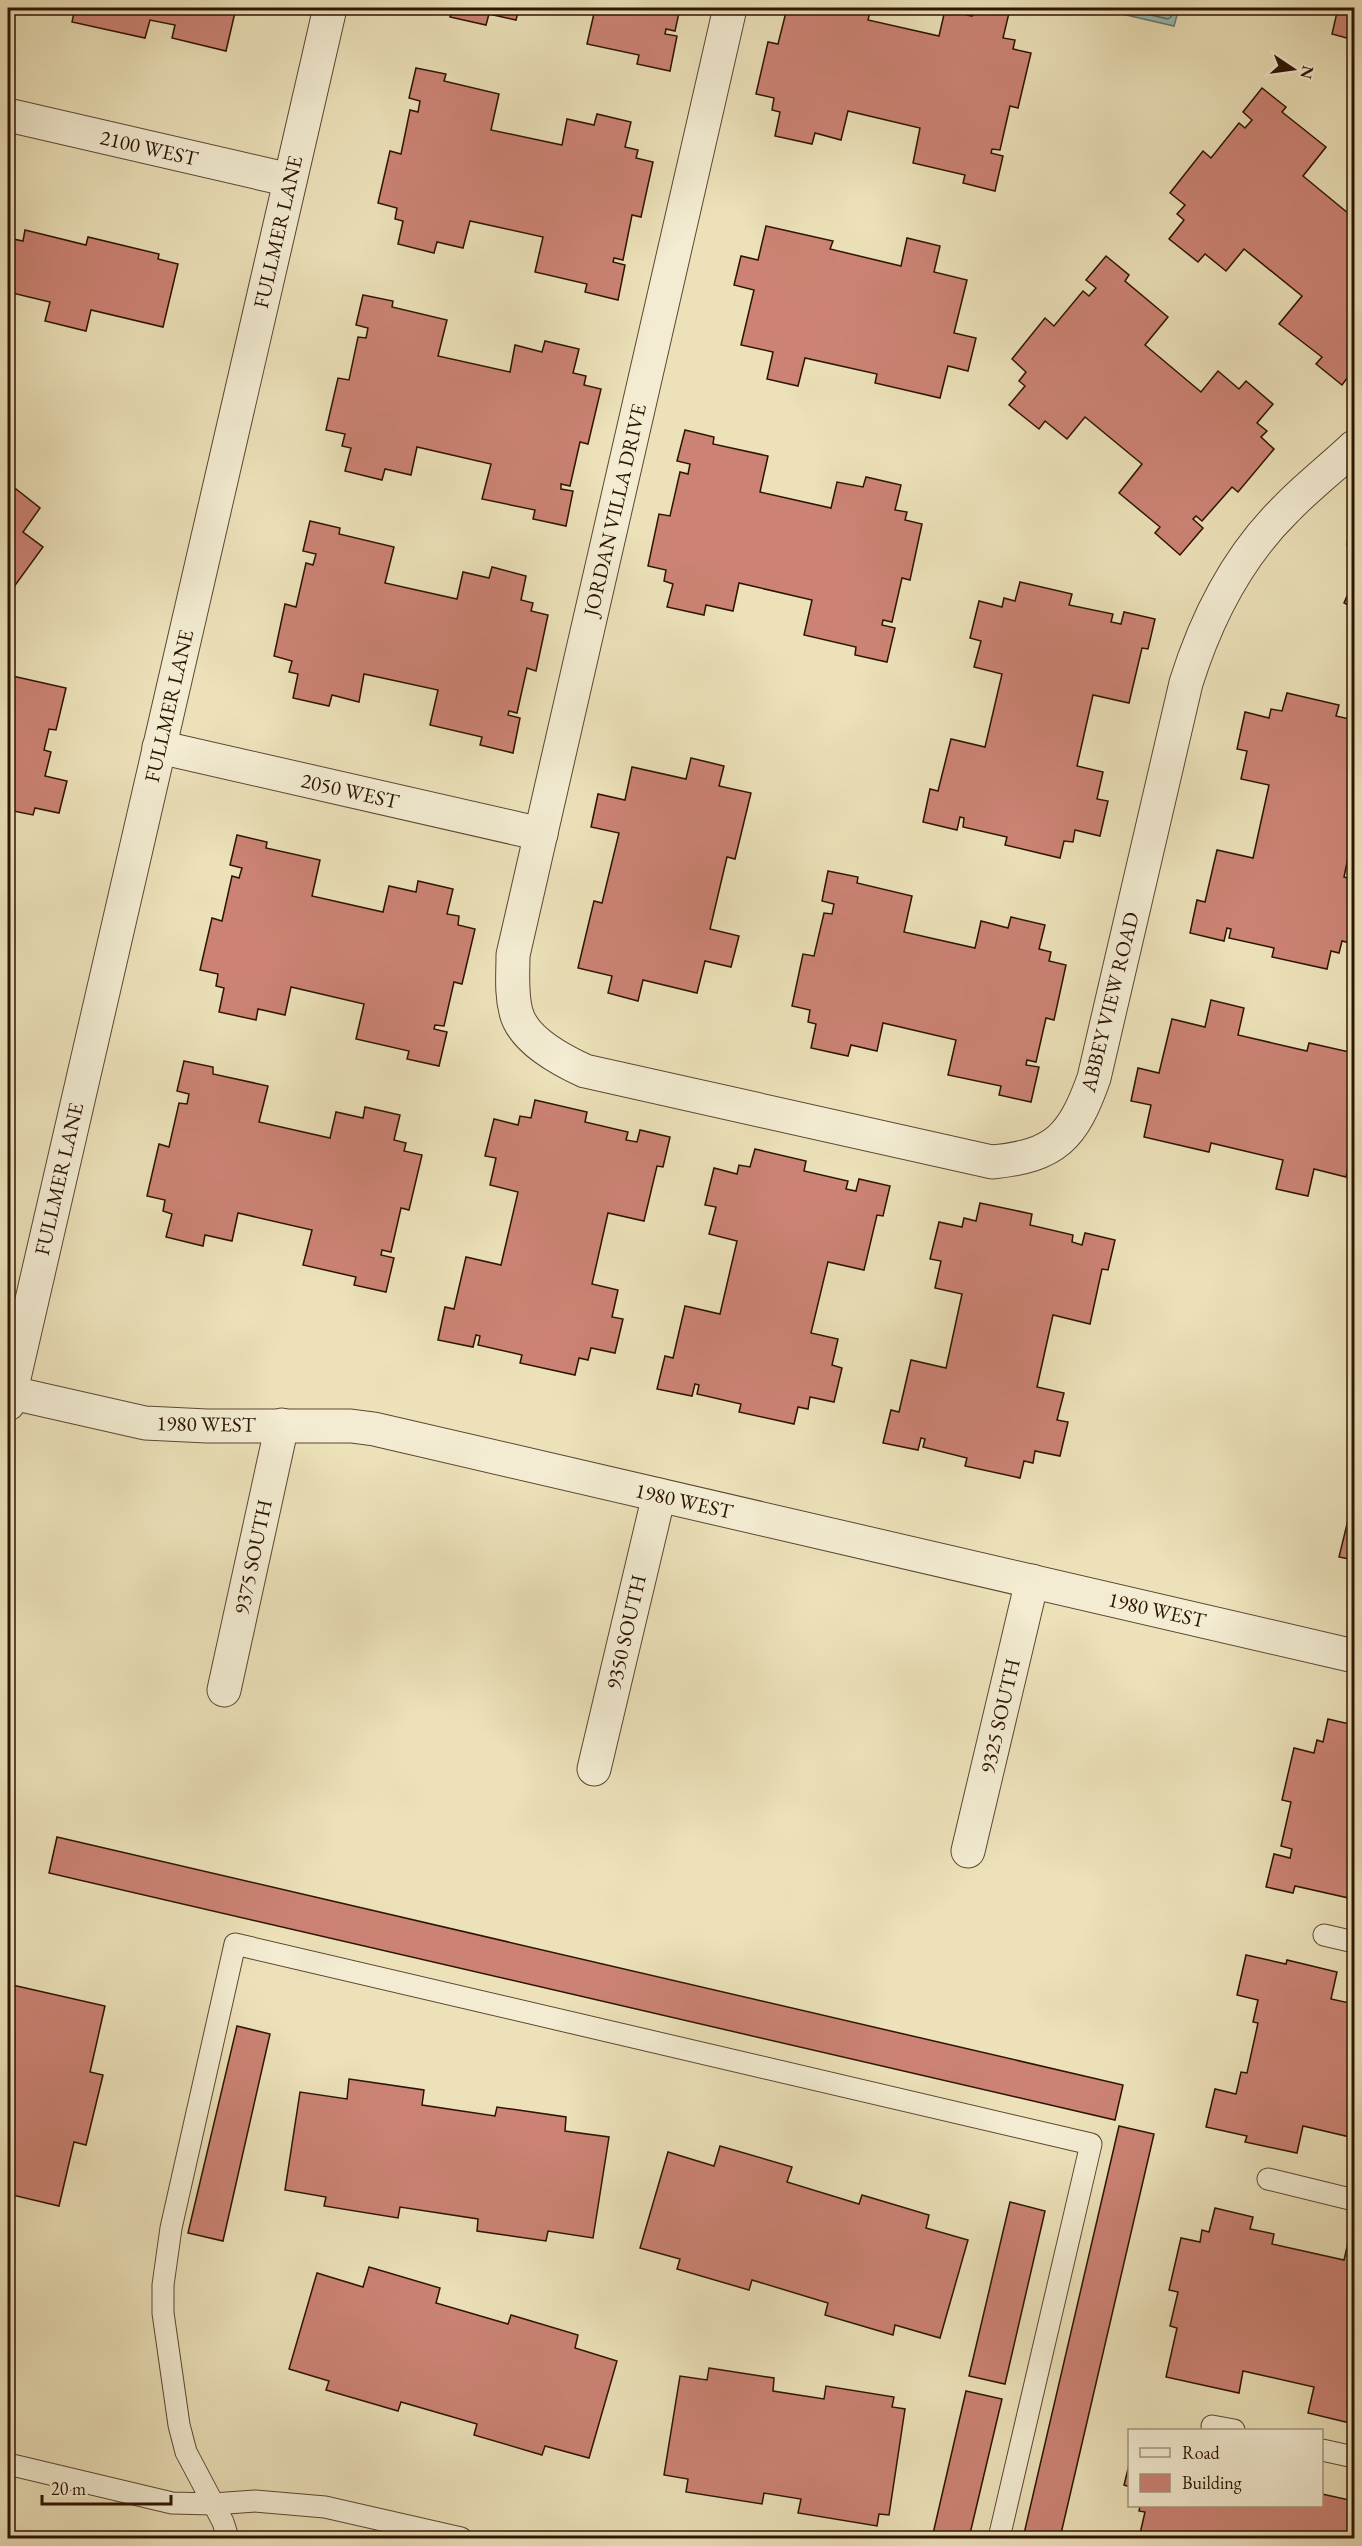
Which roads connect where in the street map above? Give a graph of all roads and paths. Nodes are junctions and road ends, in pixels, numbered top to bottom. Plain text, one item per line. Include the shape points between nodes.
1 (330, 8) edge
2 (730, 8) edge
3 (8, 115) edge
4 (290, 180) junction
5 (1354, 447) edge
6 (159, 747) junction
7 (541, 834) junction
8 (516, 1014) joint
9 (8, 1396) edge
10 (282, 1425) junction
11 (659, 1495) junction
12 (1032, 1581) junction
13 (1354, 1656) edge
14 (224, 1689) dead end
15 (594, 1769) dead end
16 (968, 1851) dead end
17 (1324, 1935) dead end
18 (1354, 1942) edge
19 (1268, 2179) dead end
20 (1354, 2200) edge
21 (1212, 2426) dead end
22 (1228, 2429) edge
23 (1323, 2450) edge
24 (1354, 2457) edge
25 (8, 2464) edge
26 (213, 2504) junction
27 (228, 2538) edge
28 (461, 2538) edge
29 (999, 2538) edge

1 - 4 street, FULLMER LANE
2 - 7 street, JORDAN VILLA DRIVE
3 - 4 street, 2100 WEST
4 - 6 street, FULLMER LANE
5 - 8 street, ABBEY VIEW ROAD via 1285,509 1251,548 1200,638 1186,683 1094,1078 1071,1130 1048,1149 1022,1159 992,1162 585,1071 555,1057 533,1039
6 - 7 street, 2050 WEST
6 - 9 street, FULLMER LANE
7 - 8 street, JORDAN VILLA DRIVE via 513,955
9 - 10 street, 1980 WEST via 145,1422
10 - 11 street, 1980 WEST via 374,1429
10 - 14 street, 9375 SOUTH
11 - 12 street, 1980 WEST
11 - 15 street, 9350 SOUTH
12 - 13 street, 1980 WEST
12 - 16 street, 9325 SOUTH
17 - 18 lane
19 - 20 lane
21 - 22 lane
23 - 24 lane
25 - 26 lane via 172,2502
26 - 27 lane
26 - 28 lane via 255,2501 325,2507
26 - 29 lane via 186,2451 178,2425 163,2285 171,2229 235,1944 1091,2144

